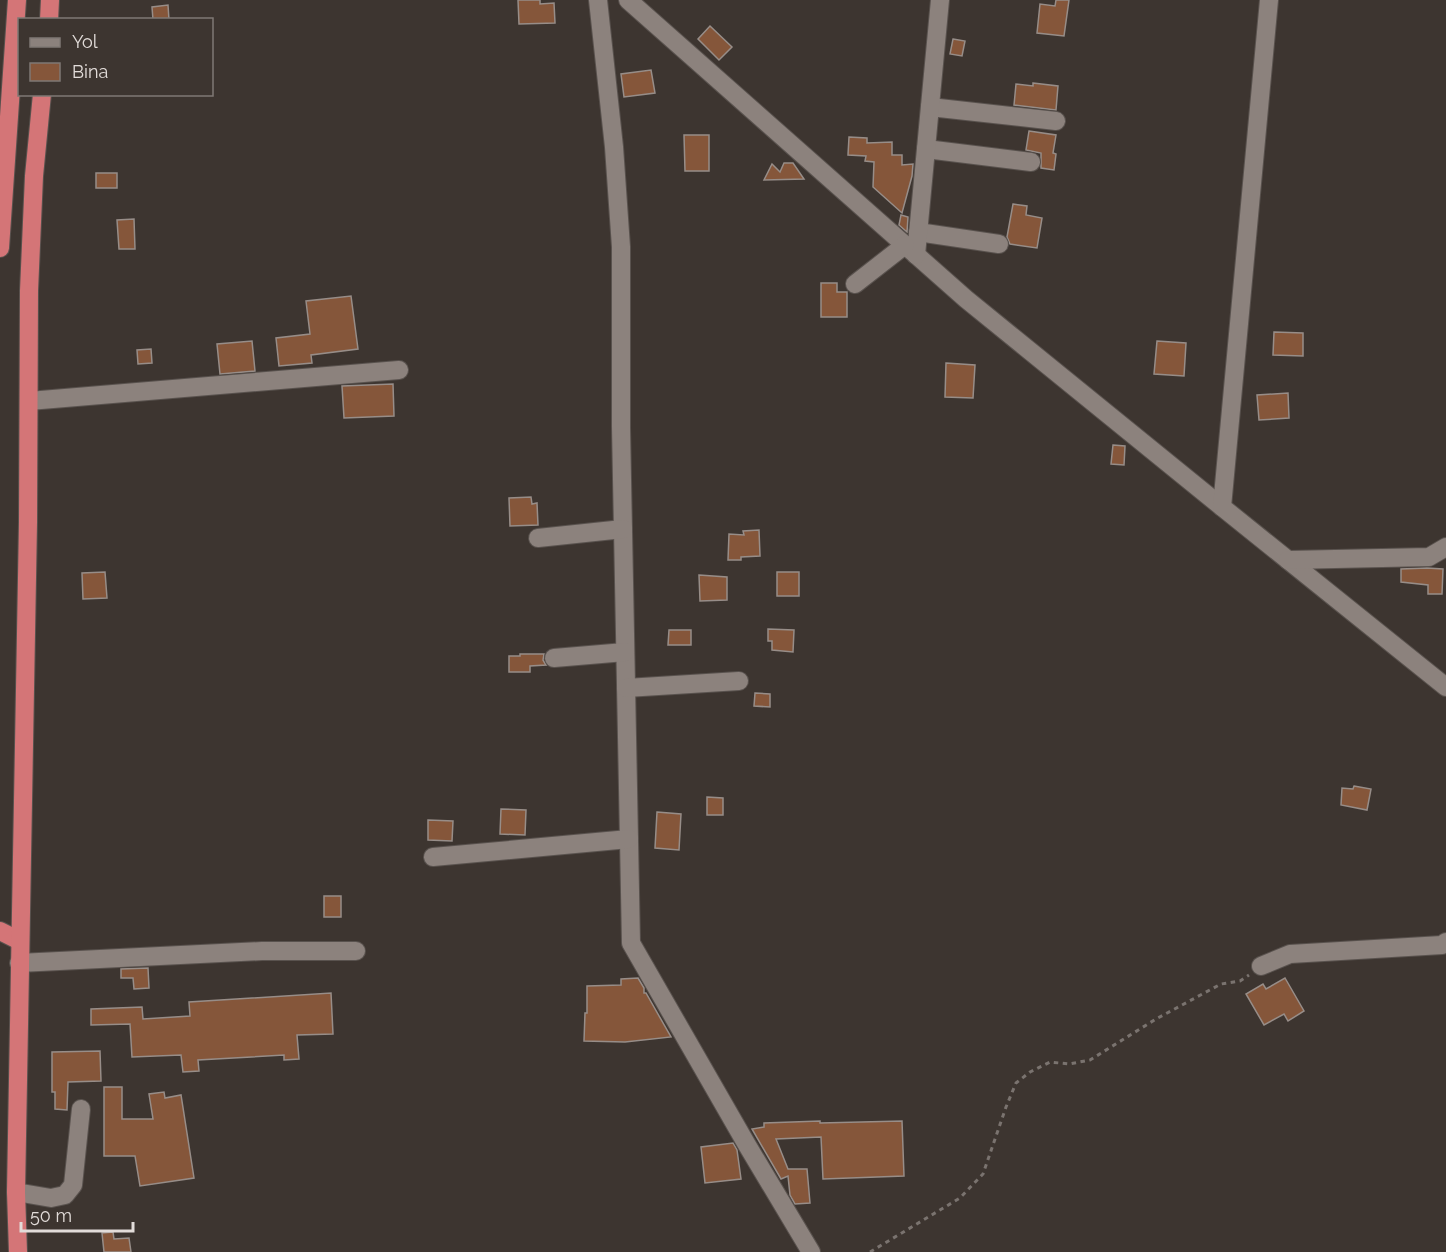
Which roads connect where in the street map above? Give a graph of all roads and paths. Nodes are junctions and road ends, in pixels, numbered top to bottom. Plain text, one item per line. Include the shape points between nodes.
1 (17, 0) edge
2 (50, 0) edge
3 (598, 0) edge
4 (628, 0) edge
5 (940, 0) edge
6 (1269, 0) edge
7 (49, 18) edge
8 (42, 96) edge
9 (930, 107) junction
10 (1056, 121) dead end
11 (926, 149) junction
12 (1031, 162) dead end
13 (918, 232) junction
14 (999, 244) dead end
15 (0, 248) edge
16 (911, 250) junction
17 (855, 284) dead end
18 (399, 370) dead end
19 (28, 401) junction
20 (1222, 507) junction
21 (623, 529) junction
22 (538, 538) dead end
23 (1446, 547) edge
24 (1288, 560) junction
25 (625, 652) junction
26 (554, 658) dead end
27 (739, 681) dead end
28 (1446, 687) edge
29 (626, 688) junction
30 (629, 839) junction
31 (433, 857) dead end
32 (0, 931) edge
33 (20, 941) junction
34 (1446, 942) edge
35 (356, 951) dead end
36 (19, 963) junction
37 (1261, 966) joint
38 (18, 987) junction
39 (0, 993) edge
40 (81, 1109) dead end
41 (16, 1192) junction
42 (18, 1252) edge
43 (811, 1252) edge
44 (870, 1252) edge

1 - 15 highway
2 - 7 highway
3 - 21 street via 621,247
4 - 16 street
5 - 9 street
6 - 20 street
8 - 19 highway via 34,176
9 - 10 street
9 - 11 street
11 - 12 street
11 - 13 street
13 - 14 street
13 - 16 street
16 - 17 street
16 - 20 street
18 - 19 street
19 - 33 highway
20 - 24 street
21 - 22 street
21 - 25 street
23 - 24 street via 1429,557
24 - 28 street
25 - 26 street
25 - 29 street
27 - 29 street
29 - 30 street
30 - 31 street
30 - 43 street via 631,943
32 - 33 highway
33 - 36 highway
34 - 37 street via 1290,954
35 - 36 street via 262,951
36 - 38 highway
37 - 44 path via 1240,981 1221,984 1156,1018 1090,1060 1050,1062 1029,1072 1016,1083 983,1174 960,1198
38 - 39 highway
38 - 41 highway
40 - 41 street via 73,1185 65,1195 51,1198
41 - 42 highway

